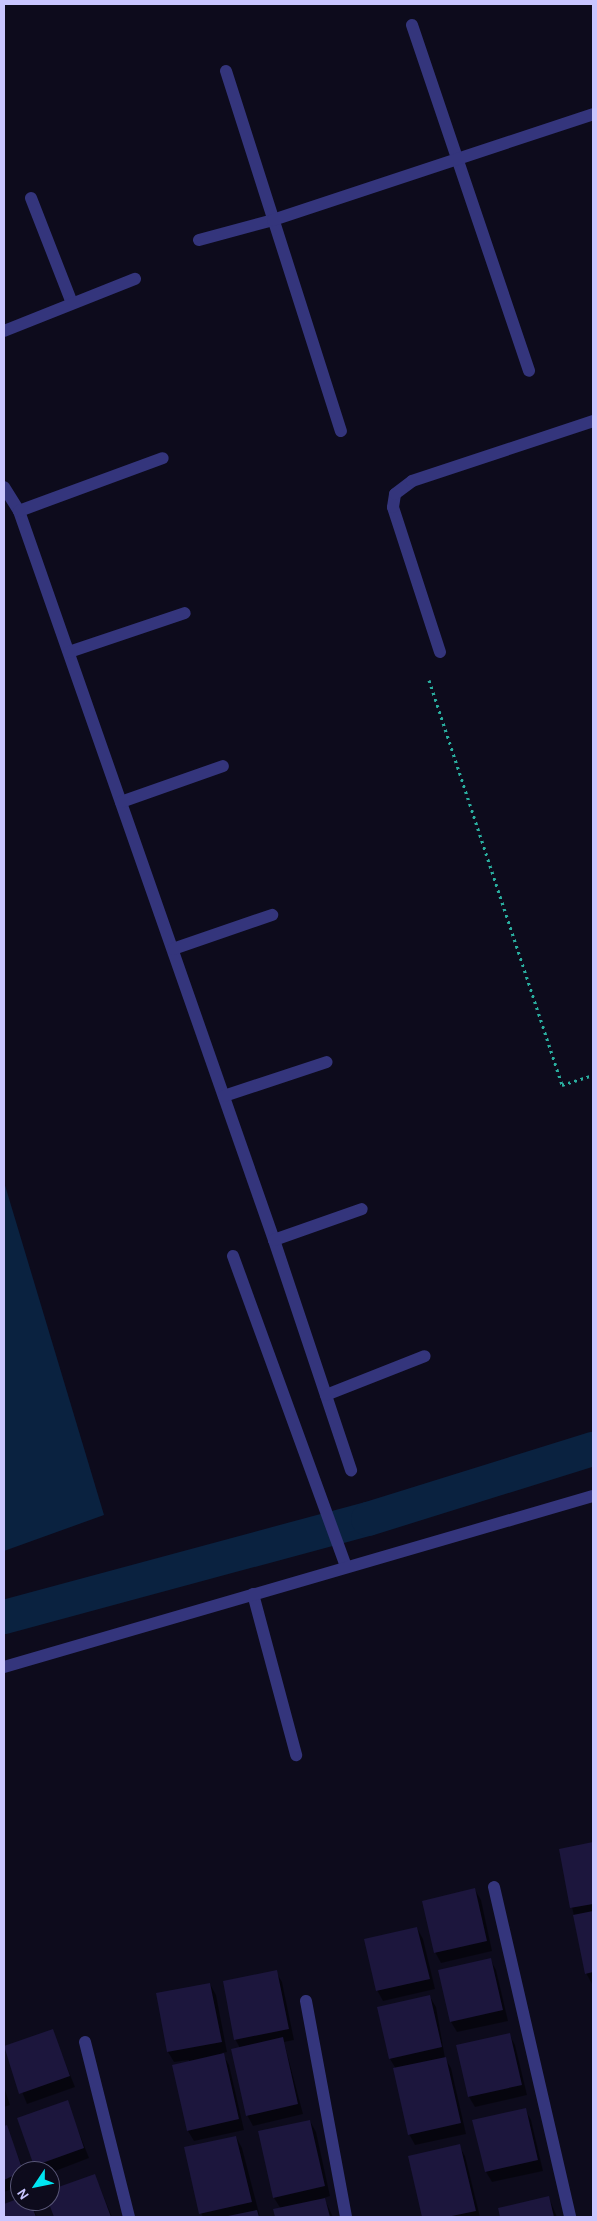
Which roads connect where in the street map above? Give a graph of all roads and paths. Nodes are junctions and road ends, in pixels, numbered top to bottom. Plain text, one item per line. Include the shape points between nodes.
1 (412, 25) dead end
2 (226, 71) dead end
3 (593, 114) edge
4 (456, 158) junction
5 (31, 198) dead end
6 (273, 220) junction
7 (199, 240) dead end
8 (135, 279) dead end
9 (72, 303) junction
10 (4, 331) edge
11 (530, 371) dead end
12 (593, 421) edge
13 (341, 431) dead end
14 (163, 458) dead end
15 (4, 487) edge
16 (19, 511) junction
17 (184, 613) dead end
18 (69, 652) junction
19 (440, 652) dead end
20 (429, 680) dead end
21 (223, 766) dead end
22 (121, 802) junction
23 (272, 915) dead end
24 (172, 948) junction
25 (327, 1062) dead end
26 (593, 1076) edge
27 (224, 1096) junction
28 (362, 1209) dead end
29 (274, 1240) junction
30 (233, 1256) dead end
31 (425, 1356) dead end
32 (326, 1395) junction
33 (351, 1470) dead end
34 (593, 1496) edge
35 (346, 1567) junction
36 (253, 1594) junction
37 (4, 1667) edge
38 (296, 1755) dead end
39 (494, 1887) dead end
40 (306, 2001) dead end
41 (85, 2042) dead end
42 (129, 2217) edge
43 (346, 2217) edge
44 (570, 2217) edge

1 - 4 street
2 - 6 street
3 - 4 street
4 - 6 street
4 - 11 street
5 - 9 street
6 - 7 street
6 - 13 street
8 - 9 street
9 - 10 street
12 - 19 street via 412,481 395,494 393,507
14 - 16 street
15 - 16 street
16 - 18 street
17 - 18 street
18 - 22 street
20 - 26 path via 562,1085
21 - 22 street
22 - 24 street
23 - 24 street
24 - 27 street
25 - 27 street
27 - 29 street
28 - 29 street
29 - 32 street
30 - 35 street
31 - 32 street
32 - 33 street
34 - 35 street
35 - 36 street
36 - 37 street
36 - 38 street
39 - 44 street
40 - 43 street
41 - 42 street

